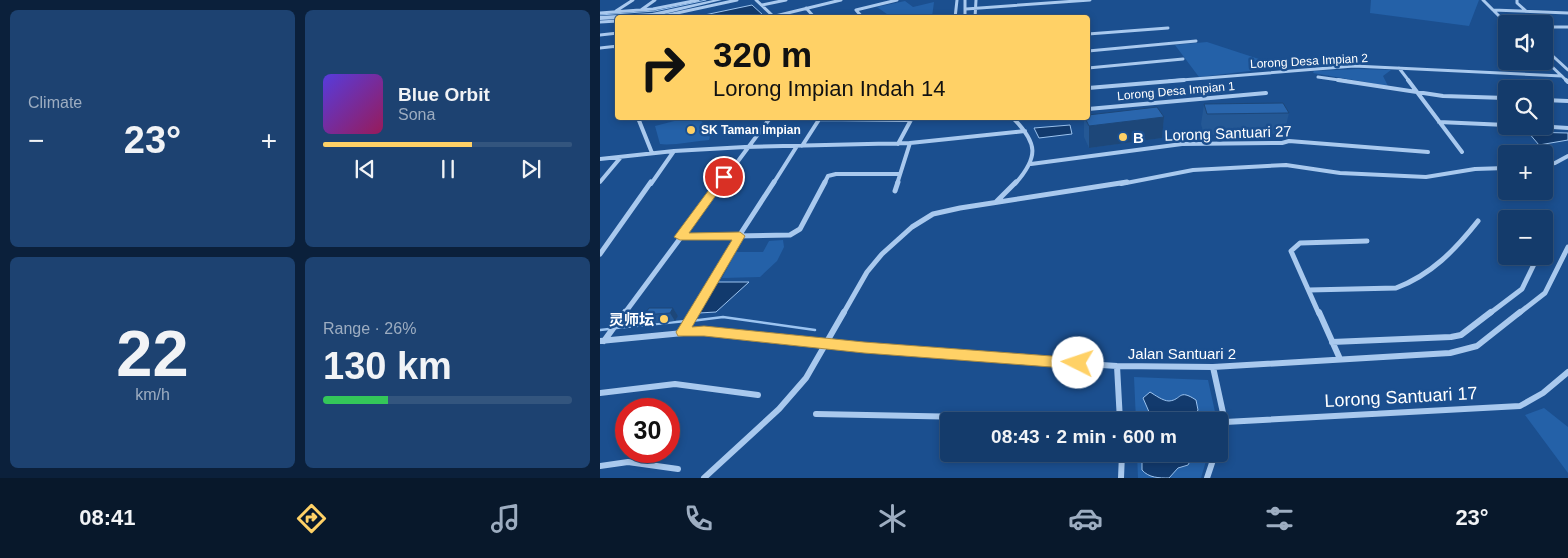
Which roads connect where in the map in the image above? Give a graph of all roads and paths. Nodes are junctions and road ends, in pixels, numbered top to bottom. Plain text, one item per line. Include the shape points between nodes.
1 (633, 0) edge
2 (655, 0) edge
3 (698, 0) edge
4 (720, 0) edge
5 (737, 0) edge
6 (756, 0) edge
7 (786, 0) edge
8 (841, 0) edge
9 (897, 0) edge
10 (957, 0) edge
11 (965, 0) edge
12 (976, 0) edge
13 (1090, 0) edge
14 (1483, 0) edge
15 (1517, 0) edge
16 (686, 1) edge
17 (762, 5) junction
18 (806, 8) junction
19 (966, 9) junction
20 (976, 9) junction
21 (639, 10) junction
22 (1493, 10) junction
23 (1527, 11) junction
24 (614, 12) junction
25 (600, 13) edge
26 (1568, 13) edge
27 (652, 15) edge
28 (668, 15) edge
29 (774, 15) edge
30 (783, 15) edge
31 (813, 15) edge
32 (860, 15) edge
33 (955, 15) edge
34 (965, 15) edge
35 (975, 15) edge
36 (1498, 15) edge
37 (615, 17) edge
38 (600, 18) edge
39 (615, 21) edge
40 (600, 22) edge
41 (1553, 27) edge
42 (1568, 27) edge
43 (1168, 28) dead end
44 (615, 33) edge
45 (1090, 34) edge
46 (600, 35) edge
47 (1196, 42) dead end
48 (615, 47) edge
49 (600, 48) edge
50 (1090, 51) edge
51 (1553, 56) edge
52 (1184, 60) dead end
53 (1090, 68) edge
54 (1399, 68) junction
55 (1553, 68) edge
56 (1568, 70) edge
57 (1562, 76) junction
58 (1318, 77) dead end
59 (1568, 82) edge
60 (1090, 88) edge
61 (1415, 92) junction
62 (1266, 93) dead end
63 (1498, 98) edge
64 (1553, 100) edge
65 (1568, 101) edge
66 (1090, 109) edge
67 (639, 120) edge
68 (768, 120) edge
69 (818, 120) edge
70 (911, 120) edge
71 (1015, 120) edge
72 (1439, 122) junction
73 (1498, 125) edge
74 (1553, 127) edge
75 (1568, 128) edge
76 (1025, 131) junction
77 (898, 144) junction
78 (910, 144) junction
79 (799, 146) junction
80 (746, 148) junction
81 (674, 151) junction
82 (1428, 152) dead end
83 (1462, 152) dead end
84 (652, 153) junction
85 (621, 156) junction
86 (1568, 156) edge
87 (600, 158) edge
88 (1030, 164) junction
89 (1553, 164) edge
90 (1498, 168) edge
91 (900, 174) junction
92 (600, 182) edge
93 (894, 191) dead end
94 (996, 202) junction
95 (1478, 221) dead end
96 (740, 236) junction
97 (680, 237) junction
98 (1367, 241) dead end
99 (1568, 248) edge
100 (600, 254) edge
101 (1534, 265) edge
102 (1309, 290) junction
103 (684, 330) junction
104 (604, 340) edge
105 (1332, 342) junction
106 (825, 344) junction
107 (1340, 360) junction
108 (1116, 366) junction
109 (1213, 367) junction
110 (1568, 372) edge
111 (600, 393) edge
112 (758, 395) dead end
113 (1119, 412) edge
114 (1223, 412) edge
115 (816, 414) dead end
116 (940, 417) edge
117 (1228, 422) edge
118 (1122, 462) edge
119 (1213, 462) edge
120 (600, 466) edge
121 (678, 469) dead end
122 (704, 478) edge
123 (1121, 478) edge
124 (1208, 478) edge

1 - 24 street
2 - 21 street
3 - 16 street
4 - 27 street
5 - 28 street
6 - 17 street
7 - 17 street
8 - 18 street
9 - 32 street via 856,10
10 - 33 street
11 - 19 street
12 - 20 street
13 - 20 street
14 - 22 street
15 - 23 street
16 - 21 street
17 - 29 street
18 - 30 street
18 - 31 street
19 - 20 street
19 - 34 street
20 - 35 street
21 - 24 street
22 - 23 street
22 - 36 street
23 - 26 street
24 - 25 street
37 - 38 street
39 - 40 street
41 - 42 street
43 - 45 street
44 - 46 street
47 - 50 street
48 - 49 street
51 - 56 street
52 - 53 street
54 - 57 street, Lorong Desa Impian 2
54 - 60 street, Lorong Desa Impian 2 via 1354,66
54 - 61 street
55 - 57 street
57 - 59 street
58 - 61 street
61 - 63 street
61 - 72 street
62 - 66 street, Lorong Desa Impian 1
64 - 65 street
67 - 84 street
68 - 80 street
69 - 79 street
70 - 77 street
71 - 76 street
72 - 73 street
72 - 83 street
74 - 75 street
76 - 78 street
76 - 88 street via 1033,145
77 - 78 street
77 - 79 street
78 - 91 street
79 - 80 street
79 - 96 street
80 - 81 street
80 - 97 street
81 - 84 street
81 - 100 street
82 - 88 street, Lorong Santuari 27 via 1289,141 1182,144
84 - 85 street
85 - 87 street
85 - 92 street
86 - 89 street
88 - 94 street
90 - 94 street via 1426,178 1340,173 1286,165 1193,170
91 - 93 street
91 - 96 street via 828,176 800,229 790,235
94 - 106 street via 933,214 912,226 867,272
95 - 102 street via 1453,253 1406,285
96 - 97 street
96 - 103 street
97 - 104 street
98 - 102 street via 1300,243 1294,248 1291,251
99 - 107 street, Jalan Santuari 2 via 1545,293 1477,346 1450,353
101 - 105 street via 1522,289 1461,335
102 - 105 street
103 - 104 street, Jalan Santuari 2
103 - 106 street, Jalan Santuari 2
105 - 107 street
106 - 108 street, Jalan Santuari 2
106 - 122 street via 806,378 779,409
107 - 109 street, Jalan Santuari 2
108 - 109 street, Jalan Santuari 2
108 - 113 street
109 - 114 street
110 - 117 street, Lorong Santuari 17 via 1543,394 1520,406
111 - 112 street via 675,384
115 - 116 street
118 - 123 street
119 - 124 street
120 - 121 street via 628,462

